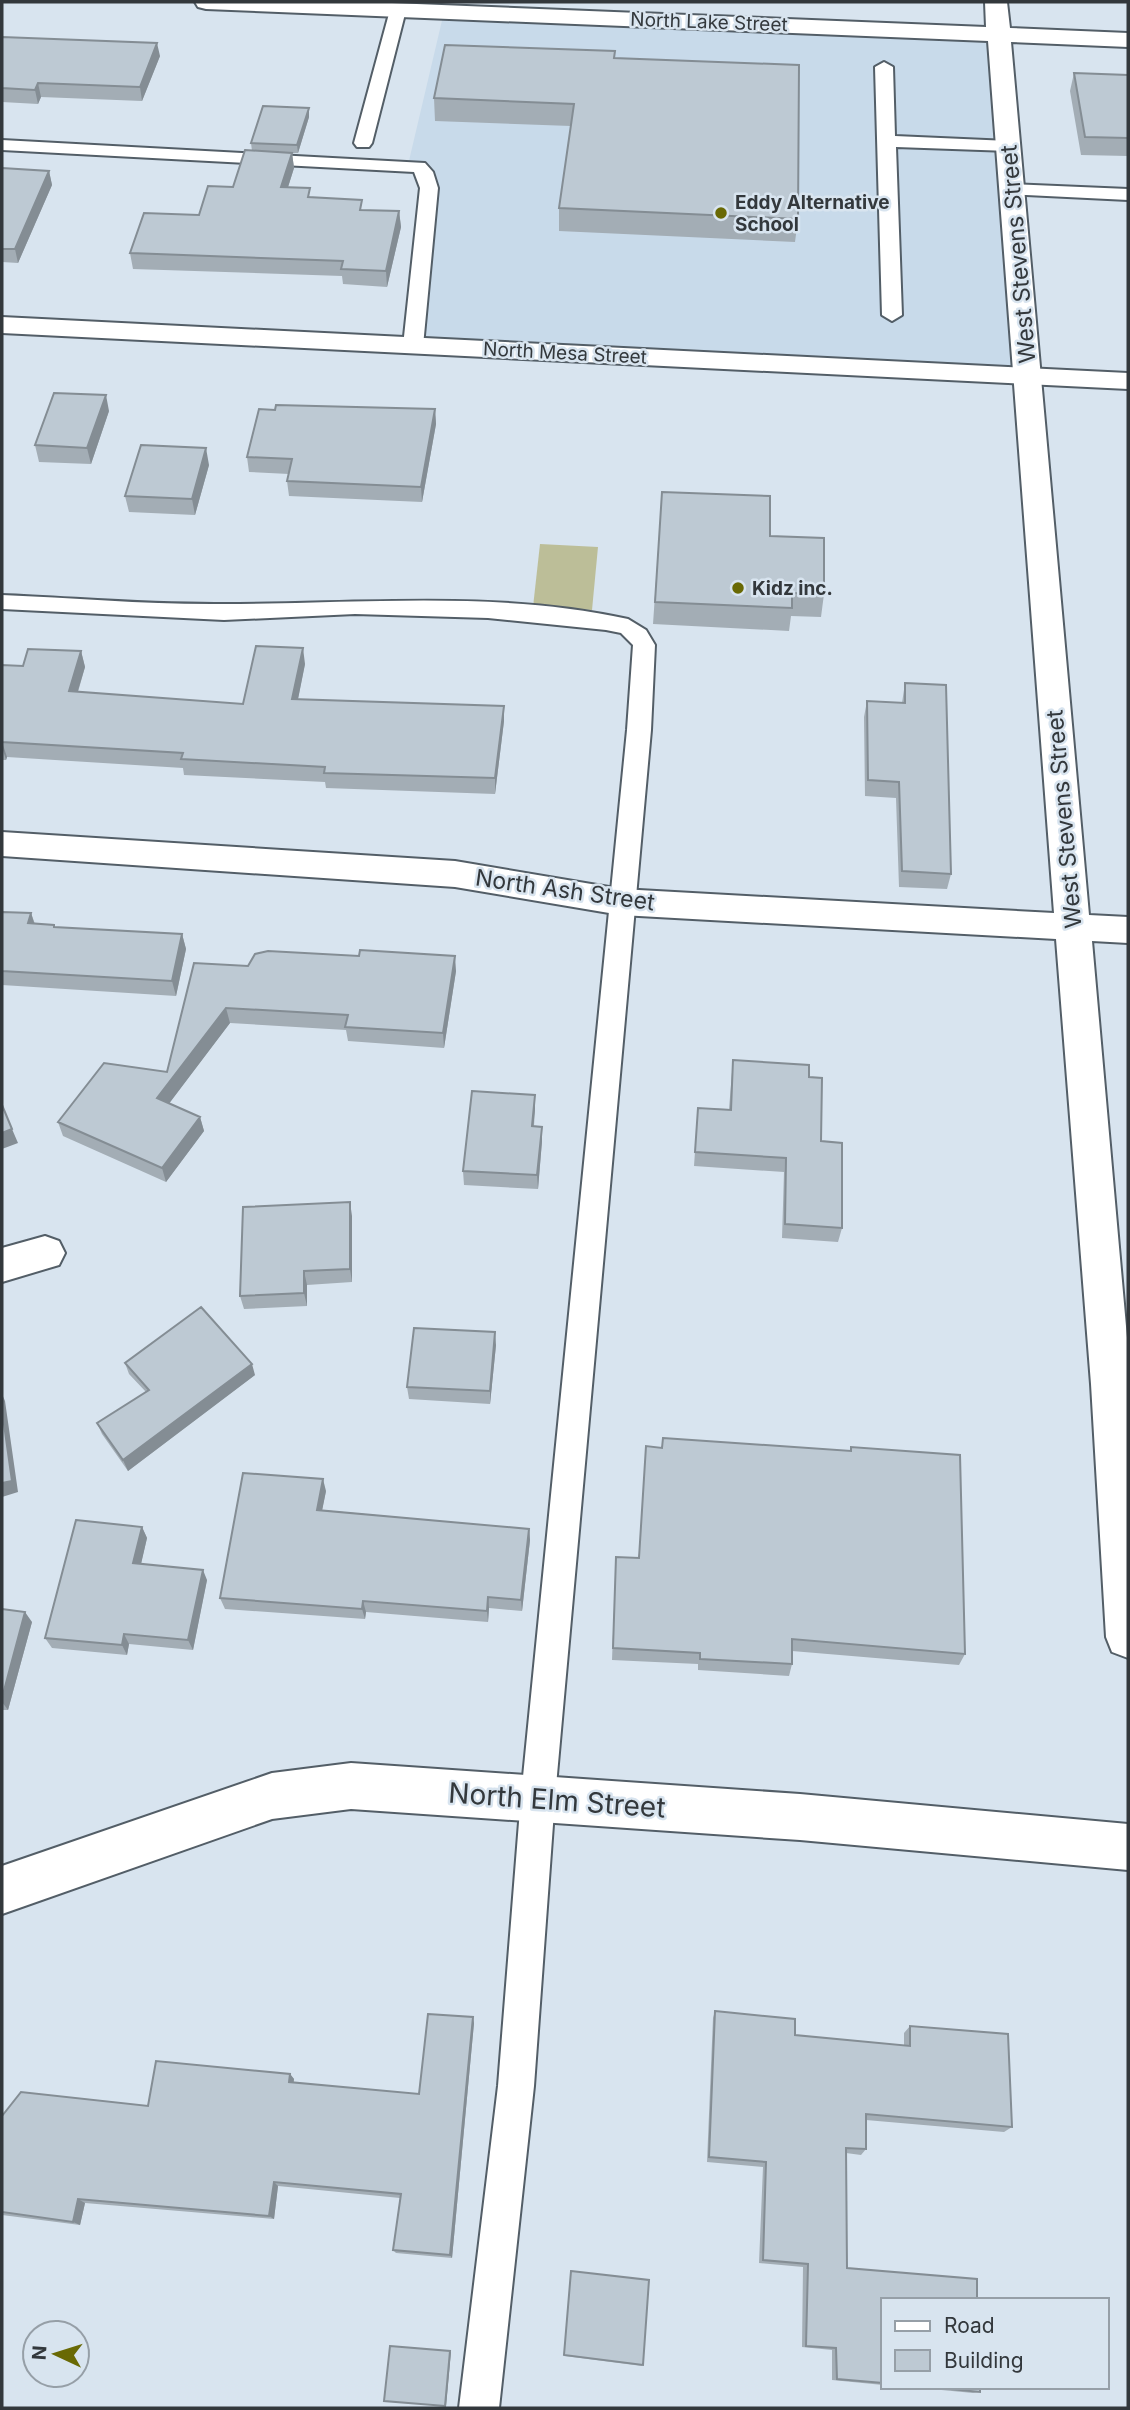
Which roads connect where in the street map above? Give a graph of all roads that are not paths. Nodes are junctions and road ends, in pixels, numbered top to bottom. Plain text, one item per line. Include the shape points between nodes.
1 (206, 2) edge
2 (398, 10) junction
3 (998, 18) edge
4 (1128, 40) edge
5 (884, 67) dead end
6 (886, 141) junction
7 (363, 143) dead end
8 (2, 145) edge
9 (1009, 146) junction
10 (1012, 190) junction
11 (1128, 195) edge
12 (892, 315) dead end
13 (2, 325) edge
14 (413, 346) junction
15 (1029, 377) junction
16 (1128, 381) edge
17 (2, 602) edge
18 (2, 844) edge
19 (621, 902) junction
20 (1072, 927) junction
21 (1128, 930) edge
22 (45, 1253) dead end
23 (2, 1265) edge
24 (1128, 1637) edge
25 (538, 1797) junction
26 (1128, 1847) edge
27 (2, 1890) edge
28 (479, 2408) edge

1 - 2 street, North Lake Street
2 - 3 street, North Lake Street
2 - 7 lane
3 - 4 street, North Lake Street
3 - 9 street, West Stevens Street
5 - 6 lane
6 - 9 lane
6 - 12 lane
8 - 14 lane via 419,167 429,188
9 - 10 street, West Stevens Street
10 - 11 lane
10 - 15 street, West Stevens Street
13 - 14 street, North Mesa Street
14 - 15 street, North Mesa Street
15 - 16 street, North Mesa Street
15 - 20 street, West Stevens Street
17 - 19 lane via 224,612 355,607 488,610 628,628 644,645
18 - 19 street, North Ash Street via 455,874
19 - 20 street, North Ash Street
19 - 25 lane
20 - 21 street, North Ash Street
20 - 24 street, West Stevens Street
22 - 23 street
25 - 26 street, North Elm Street
25 - 27 street, North Elm Street via 351,1786 272,1796
25 - 28 lane via 516,2086

